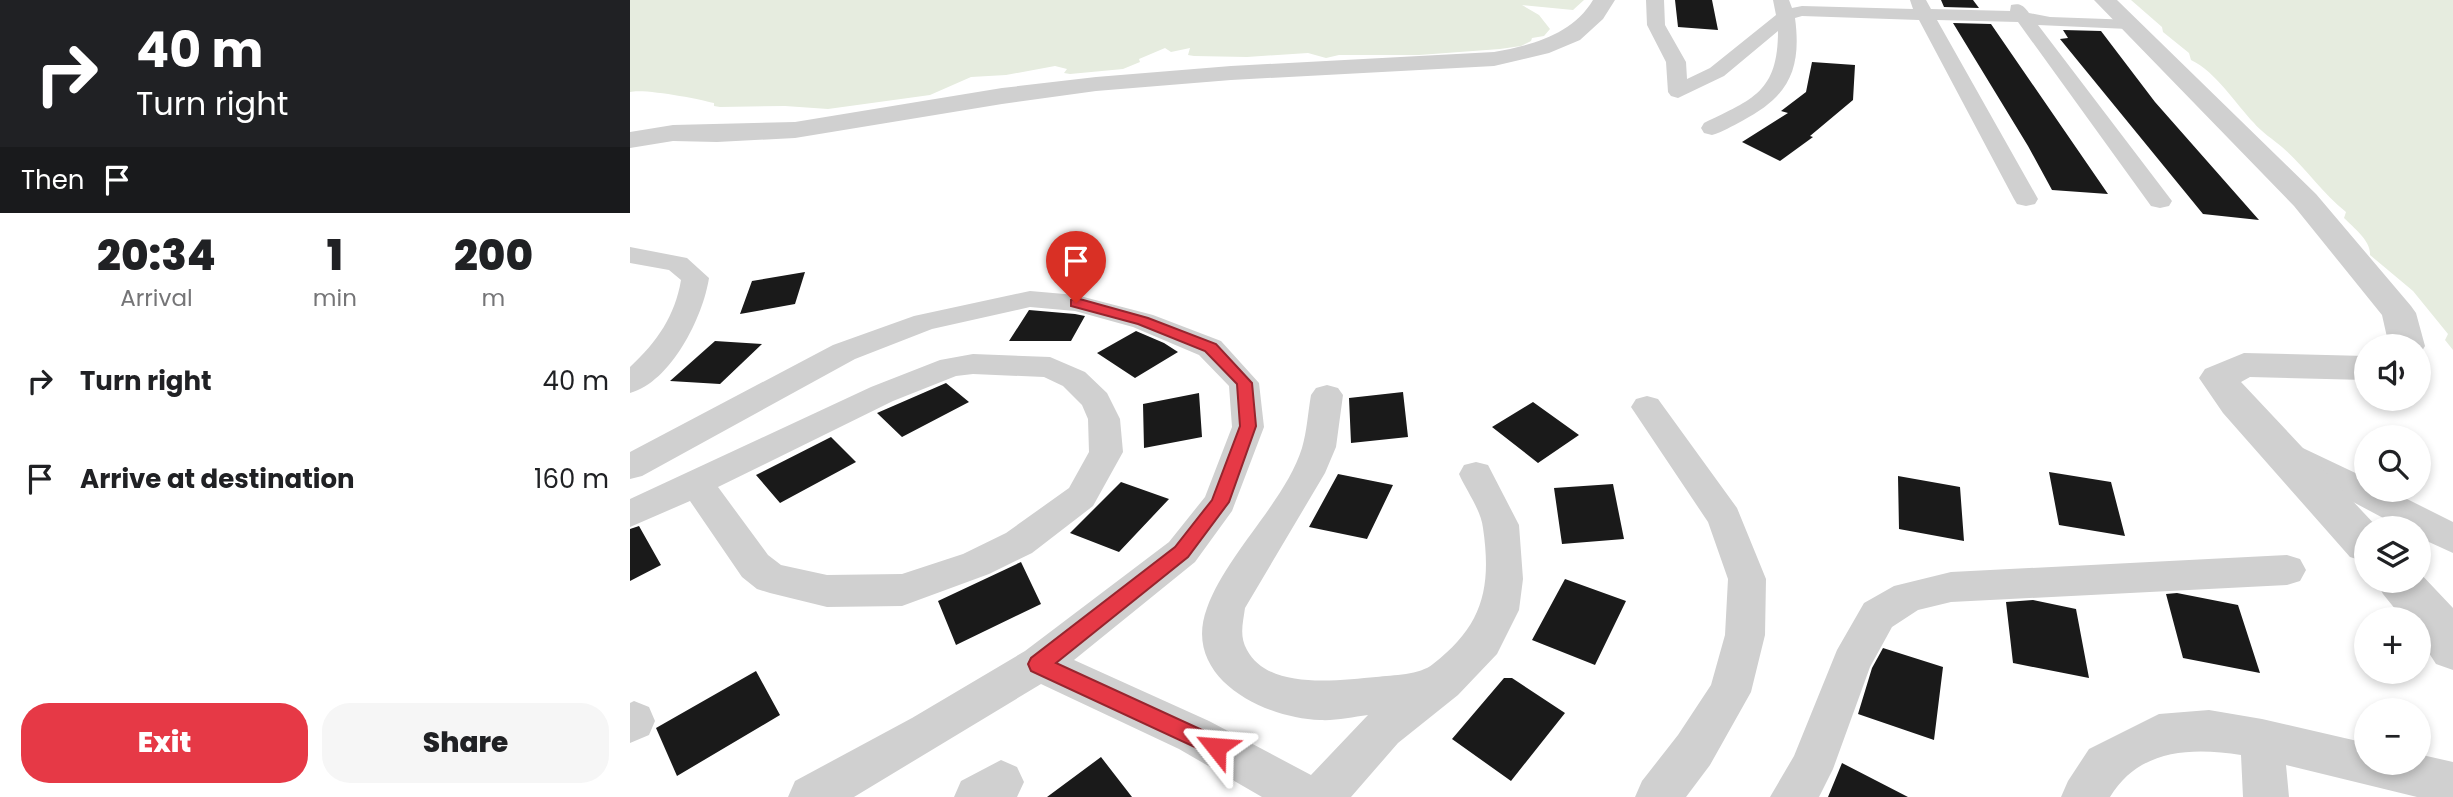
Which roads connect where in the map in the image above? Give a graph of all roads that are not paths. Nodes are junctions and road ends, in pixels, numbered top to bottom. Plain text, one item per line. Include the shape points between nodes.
1 (1604, 0) edge
2 (1656, 0) edge
3 (2009, 0) edge
4 (1784, 8) edge
5 (1921, 8) edge
6 (2118, 13) edge
7 (2024, 17) junction
8 (1676, 62) junction
9 (1721, 66) junction
10 (1712, 128) dead end
11 (630, 140) edge
12 (2026, 199) dead end
13 (2160, 201) dead end
14 (630, 255) edge
15 (2404, 334) edge
16 (2354, 368) edge
17 (630, 383) edge
18 (1326, 395) dead end
19 (1647, 407) dead end
20 (2277, 448) junction
21 (630, 467) edge
22 (1476, 474) dead end
23 (696, 483) junction
24 (630, 514) edge
25 (2354, 532) edge
26 (2453, 539) edge
27 (2287, 570) dead end
28 (2410, 593) edge
29 (2453, 649) edge
30 (1039, 664) junction
31 (1443, 682) junction
32 (2262, 739) junction
33 (2453, 784) edge
34 (811, 797) edge
35 (1306, 797) edge
36 (1321, 797) edge
37 (1658, 797) edge
38 (1793, 797) edge
39 (2084, 797) edge
40 (2266, 797) edge

1 - 11 street via 1570,36 1494,59 1096,84 825,127 673,133
2 - 8 street via 1659,35
3 - 7 street
4 - 5 street
4 - 9 street
4 - 10 street via 1788,57 1779,86 1756,105
5 - 7 street
5 - 12 street
6 - 7 street via 2050,22
6 - 15 street via 2305,200 2399,313
7 - 13 street
8 - 9 street
8 - 9 street via 1678,92
14 - 17 street via 678,264 695,278 692,302 680,327 648,369
16 - 20 street via 2244,365 2218,378
18 - 31 street via 1319,447 1308,473 1226,608 1221,632 1230,661 1250,681 1280,694 1320,701 1400,693
19 - 37 street via 1724,518 1747,579 1745,635 1730,692
20 - 25 street
20 - 26 street
21 - 30 street via 844,352 924,322 1030,299 1076,303 1143,321 1210,348 1244,383 1248,426 1220,502 1182,552
22 - 31 street via 1501,525 1504,579 1500,610 1483,642
23 - 23 street via 755,566 770,578 827,591 902,590 1019,543 1072,504 1106,452 1104,419 1096,400 1074,379 1050,368 951,366
23 - 24 street
27 - 38 street via 1951,587 1908,597 1878,615 1858,651 1811,769
28 - 29 street via 2443,630
30 - 34 street
30 - 35 street via 1194,735
31 - 36 street via 1382,729
32 - 33 street
32 - 39 street via 2209,730 2159,734 2105,764
32 - 40 street

